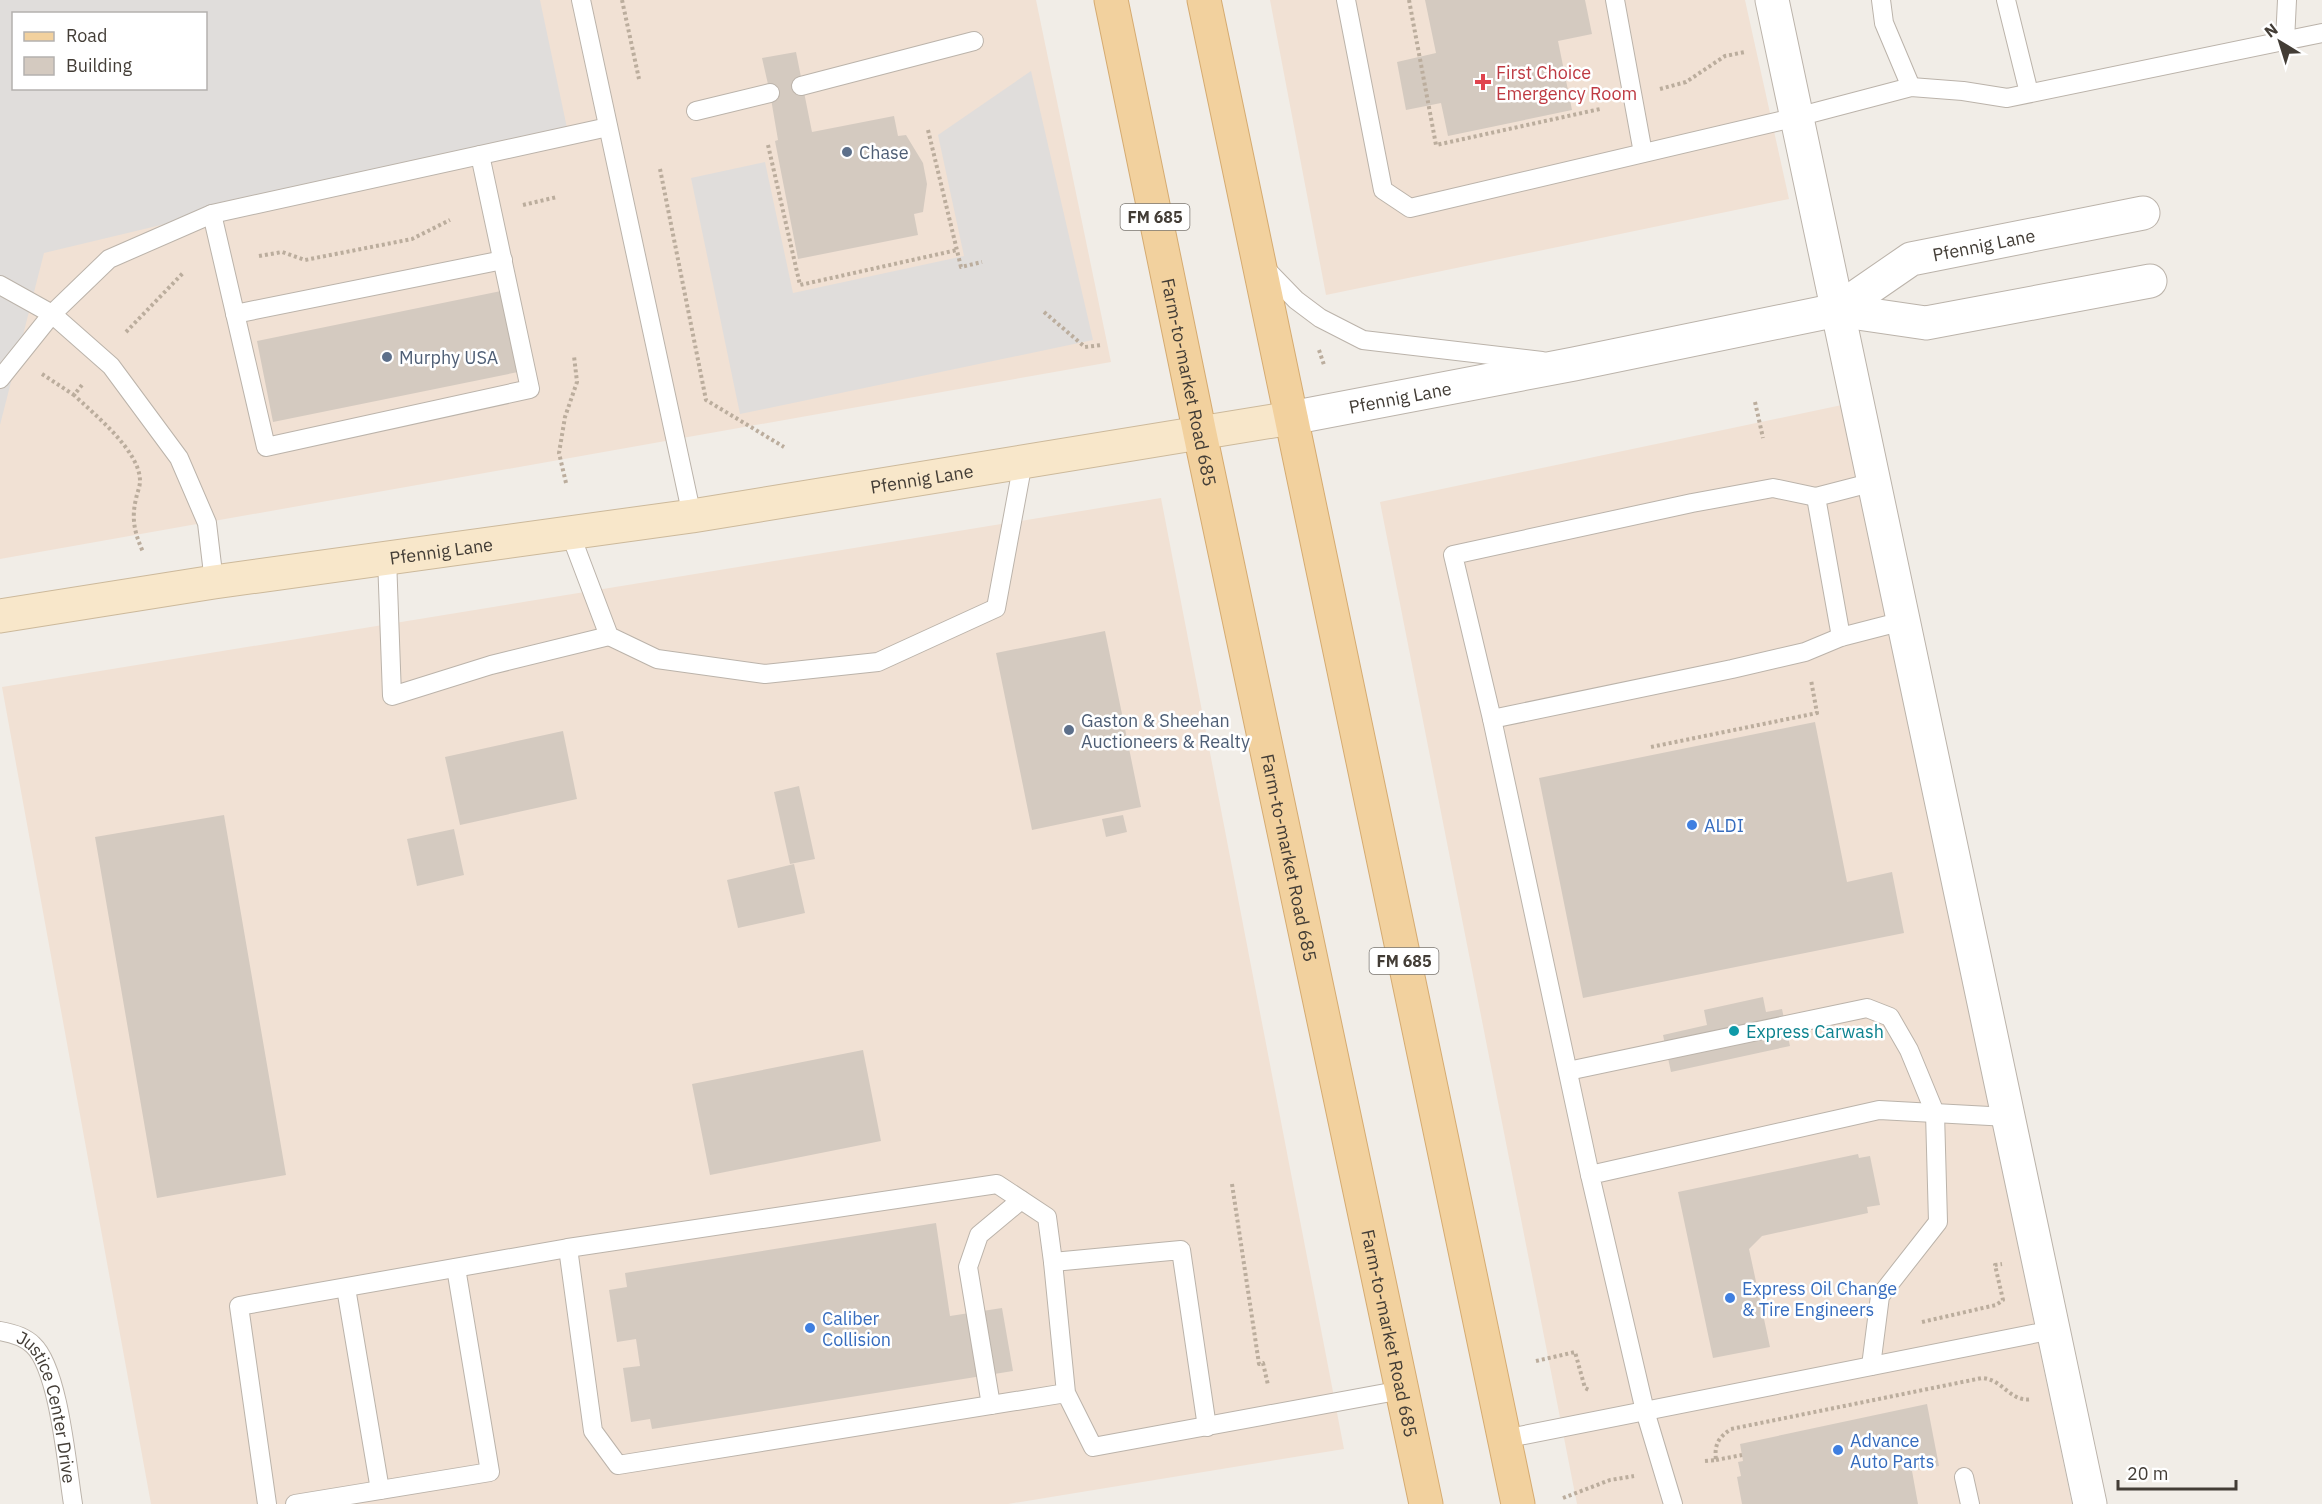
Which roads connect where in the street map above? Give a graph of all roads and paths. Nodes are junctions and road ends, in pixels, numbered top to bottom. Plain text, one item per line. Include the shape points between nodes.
1 (581, 0) edge
2 (622, 0) edge
3 (1111, 0) edge
4 (1204, 0) edge
5 (1346, 0) edge
6 (1408, 0) edge
7 (1615, 0) edge
8 (1772, 0) edge
9 (1881, 0) edge
10 (2006, 0) edge
11 (2286, 0) edge
12 (2322, 33) edge
13 (975, 41) dead end
14 (2285, 41) junction
15 (1748, 52) dead end
16 (639, 79) dead end
17 (801, 86) dead end
18 (1911, 87) junction
19 (1656, 90) dead end
20 (770, 93) dead end
21 (2029, 93) junction
22 (1600, 109) dead end
23 (696, 111) dead end
24 (1797, 117) junction
25 (608, 127) junction
26 (928, 130) dead end
27 (768, 146) dead end
28 (1643, 153) junction
29 (480, 155) junction
30 (660, 169) dead end
31 (557, 197) dead end
32 (523, 205) dead end
33 (2143, 213) dead end
34 (212, 214) junction
35 (450, 220) dead end
36 (957, 250) junction
37 (259, 256) dead end
38 (502, 260) junction
39 (982, 261) dead end
40 (1258, 261) junction
41 (184, 272) dead end
42 (2150, 281) dead end
43 (0, 285) edge
44 (1837, 310) junction
45 (1044, 312) dead end
46 (52, 314) junction
47 (235, 314) junction
48 (126, 332) dead end
49 (1102, 345) dead end
50 (1319, 350) dead end
51 (574, 356) dead end
52 (1574, 364) junction
53 (1324, 365) dead end
54 (42, 374) dead end
55 (0, 379) edge
56 (82, 385) dead end
57 (74, 395) junction
58 (1755, 402) dead end
59 (1291, 418) junction
60 (1200, 434) junction
61 (1763, 438) dead end
62 (784, 447) dead end
63 (1023, 462) junction
64 (1874, 482) junction
65 (566, 483) dead end
66 (1815, 497) junction
67 (692, 516) junction
68 (570, 533) junction
69 (143, 552) dead end
70 (387, 558) junction
71 (214, 582) junction
72 (0, 616) edge
73 (1903, 621) junction
74 (609, 636) junction
75 (1841, 637) junction
76 (1810, 680) dead end
77 (1492, 719) junction
78 (1651, 747) dead end
79 (1568, 1071) junction
80 (1935, 1113) junction
81 (2008, 1117) junction
82 (1590, 1175) junction
83 (1232, 1184) dead end
84 (1021, 1200) junction
85 (568, 1248) junction
86 (1053, 1262) junction
87 (2009, 1262) dead end
88 (456, 1268) junction
89 (346, 1288) junction
90 (1922, 1322) dead end
91 (2053, 1330) junction
92 (0, 1331) edge
93 (1536, 1361) dead end
94 (1871, 1366) junction
95 (1269, 1388) dead end
96 (1402, 1390) junction
97 (1589, 1390) dead end
98 (1066, 1393) junction
99 (2035, 1398) dead end
100 (991, 1405) junction
101 (1645, 1411) junction
102 (1207, 1427) junction
103 (1504, 1438) junction
104 (1742, 1455) dead end
105 (1716, 1460) junction
106 (1705, 1461) dead end
107 (1635, 1476) dead end
108 (1964, 1477) dead end
109 (380, 1490) junction
110 (1563, 1498) dead end
111 (73, 1504) edge
112 (267, 1504) edge
113 (295, 1504) edge
114 (1426, 1504) edge
115 (1518, 1504) edge
116 (1673, 1504) edge
117 (1970, 1504) edge
118 (2090, 1504) edge

1 - 25 lane
2 - 16 path
3 - 60 main road, Farm-to-market Road 685 / FM 685
4 - 40 main road, FM 685
5 - 28 lane via 1383,190 1410,208
6 - 22 path via 1436,145
7 - 28 lane
8 - 24 street
9 - 18 lane via 1884,23
10 - 21 lane
11 - 14 lane
12 - 14 lane
13 - 17 lane
14 - 21 lane
15 - 19 path via 1725,56 1686,82
18 - 21 lane via 2007,98
18 - 24 lane
20 - 23 lane
24 - 28 lane
24 - 44 street
25 - 29 lane
25 - 67 lane
26 - 36 path
27 - 36 path via 800,285
29 - 34 lane
29 - 38 lane
30 - 62 path via 706,400
31 - 32 path
33 - 44 street, Pfennig Lane via 1911,259
34 - 46 lane via 109,259
34 - 47 lane
35 - 37 path via 412,239 305,260 282,252
36 - 39 path via 961,267
38 - 47 lane
38 - 47 lane via 530,389 266,447
40 - 52 lane via 1296,300 1363,340
40 - 59 main road, FM 685
41 - 48 path
42 - 44 street, Pfennig Lane via 1926,324
43 - 46 lane
44 - 52 street, Pfennig Lane
44 - 64 street
45 - 49 path via 1085,347
46 - 55 lane
46 - 71 lane via 111,366 179,458 207,524
50 - 53 path
51 - 65 path via 577,382 565,417 559,453
52 - 59 street, Pfennig Lane
54 - 57 path
56 - 57 path
57 - 69 path via 112,432 138,470 140,483 133,514 134,530
58 - 61 path
59 - 60 street, Pfennig Lane
59 - 103 main road, FM 685
60 - 63 street, Pfennig Lane
60 - 96 main road, Farm-to-market Road 685 / FM 685
63 - 67 street, Pfennig Lane
63 - 74 lane via 996,608 878,662 765,674 657,659
64 - 66 lane
64 - 73 street
66 - 75 lane
66 - 77 lane via 1773,489 1454,555
67 - 68 street, Pfennig Lane
68 - 70 street, Pfennig Lane
68 - 74 lane
70 - 71 street, Pfennig Lane
70 - 74 lane via 392,696 491,665
71 - 72 street, Pfennig Lane
73 - 75 lane
73 - 81 street
75 - 77 lane via 1805,652
76 - 78 path via 1817,713
77 - 79 lane
79 - 80 lane via 1867,1008 1890,1017 1909,1050
79 - 82 lane
80 - 81 lane
80 - 82 lane via 1879,1110
80 - 94 lane via 1938,1222 1880,1296
81 - 91 street
82 - 101 lane
83 - 95 path via 1259,1364 1263,1363
84 - 85 lane via 997,1184
84 - 86 lane via 1047,1217
84 - 100 lane via 979,1235 968,1267
85 - 88 lane
85 - 100 lane via 593,1431 618,1465
86 - 98 lane
86 - 102 lane via 1181,1250
87 - 90 path via 1995,1265 2002,1300 1996,1305
88 - 89 lane
88 - 109 lane via 490,1472
89 - 109 lane
89 - 112 lane via 239,1306
91 - 94 lane
91 - 118 street
92 - 111 lane, Justice Center Drive via 15,1333 33,1345 48,1365
93 - 97 path via 1575,1352 1585,1388
94 - 101 lane
96 - 102 lane
96 - 114 main road, Farm-to-market Road 685 / FM 685
98 - 100 lane
98 - 102 lane via 1093,1447
99 - 105 path via 2024,1400 1992,1378 1982,1378 1731,1429 1716,1445
101 - 103 lane
101 - 116 lane
103 - 115 main road, FM 685
104 - 105 path
105 - 106 path
107 - 110 path via 1610,1480
108 - 117 lane
109 - 113 lane

